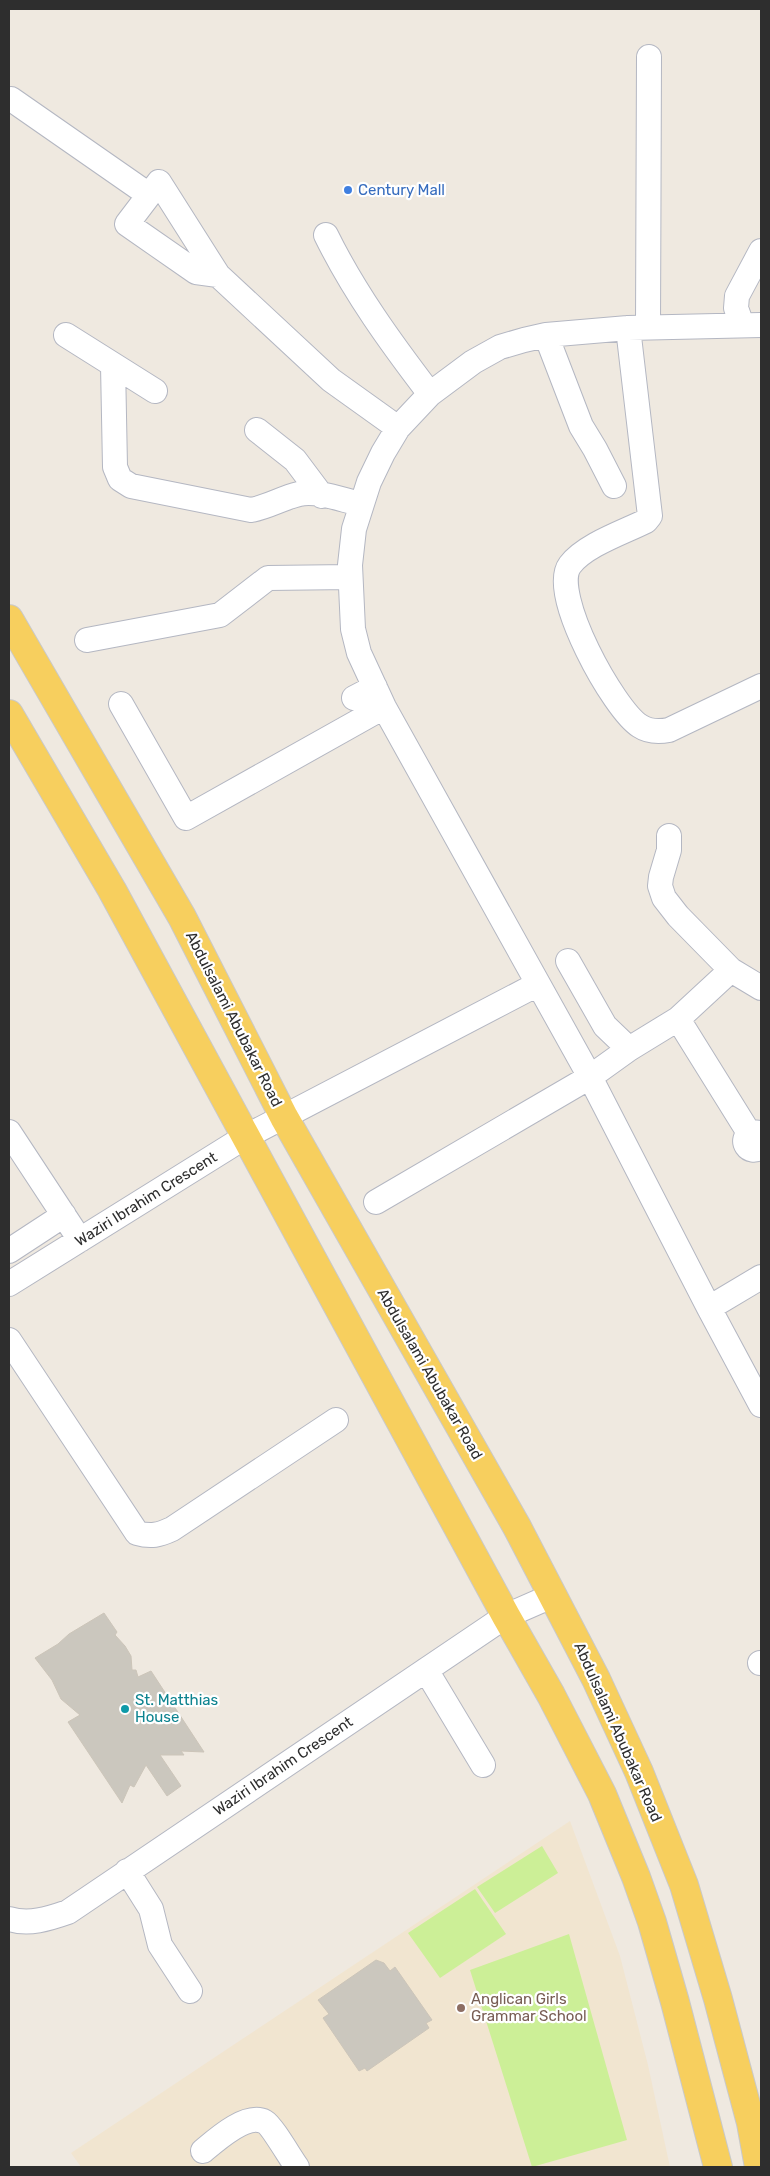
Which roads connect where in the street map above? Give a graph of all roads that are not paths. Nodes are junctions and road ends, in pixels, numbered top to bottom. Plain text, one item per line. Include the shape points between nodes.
1 (649, 57) dead end
2 (11, 99) dead end
3 (149, 195) junction
4 (326, 234) dead end
5 (761, 251) edge
6 (218, 276) junction
7 (751, 325) edge
8 (638, 328) junction
9 (66, 335) dead end
10 (546, 335) junction
11 (113, 365) junction
12 (155, 391) dead end
13 (430, 394) junction
14 (398, 428) junction
15 (257, 430) dead end
16 (614, 486) dead end
17 (322, 496) junction
18 (360, 504) junction
19 (350, 577) junction
20 (9, 619) edge
21 (87, 640) dead end
22 (761, 686) edge
23 (379, 697) junction
24 (354, 698) dead end
25 (121, 704) dead end
26 (9, 714) edge
27 (669, 836) dead end
28 (568, 961) dead end
29 (731, 970) junction
30 (538, 984) junction
31 (761, 988) edge
32 (678, 1019) junction
33 (628, 1049) junction
34 (590, 1077) junction
35 (284, 1117) junction
36 (9, 1132) edge
37 (245, 1137) junction
38 (757, 1138) edge
39 (376, 1202) dead end
40 (64, 1215) junction
41 (80, 1240) junction
42 (9, 1251) edge
43 (761, 1277) edge
44 (9, 1284) edge
45 (709, 1308) junction
46 (9, 1340) edge
47 (761, 1405) edge
48 (336, 1420) dead end
49 (554, 1595) junction
50 (506, 1616) junction
51 (426, 1670) junction
52 (483, 1765) dead end
53 (127, 1871) junction
54 (9, 1919) edge
55 (190, 1991) dead end
56 (204, 2151) dead end
57 (289, 2164) edge
58 (718, 2167) edge
59 (759, 2167) edge

1 - 8 street
2 - 3 street
3 - 6 street via 159,182
3 - 6 street via 127,224 196,272
4 - 13 street via 341,266 378,325
5 - 7 street via 737,296 736,308
6 - 14 street via 331,380
7 - 8 street
8 - 10 street
8 - 22 street via 650,516 584,552 569,566 565,580 567,600 591,659 638,726 658,732 669,730
9 - 11 street
10 - 13 street via 500,347 473,362
10 - 16 street via 580,426
11 - 12 street
11 - 17 street via 114,467 120,479 131,486 251,510 265,508 299,494
13 - 14 street
14 - 18 street
15 - 17 street via 295,460
17 - 18 street
18 - 19 street via 354,529
19 - 21 street via 268,578 220,615
19 - 23 street via 353,629 359,653
20 - 35 main road, Abdulsalami Abubakar Road via 182,917
23 - 24 street
23 - 25 street via 186,818
23 - 30 street
26 - 37 main road via 112,890
27 - 29 street via 660,886 664,898
28 - 33 street via 605,1026
29 - 31 street
29 - 32 street
30 - 34 street
30 - 35 street, Waziri Ibrahim Crescent
32 - 33 street
32 - 38 street
33 - 34 street
34 - 39 street
34 - 45 street
35 - 37 street, Waziri Ibrahim Crescent
35 - 49 main road, Abdulsalami Abubakar Road
36 - 40 street
37 - 41 street, Waziri Ibrahim Crescent
37 - 50 main road
40 - 41 street
40 - 42 street
41 - 44 street, Waziri Ibrahim Crescent
43 - 45 street
45 - 47 street
46 - 48 street via 137,1533 147,1536 160,1535 172,1529
49 - 50 street, Waziri Ibrahim Crescent
49 - 59 main road, Abdulsalami Abubakar Road via 639,1772 684,1885 751,2123
50 - 51 street, Waziri Ibrahim Crescent
50 - 58 main road via 602,1794 636,1878 675,2002
51 - 52 street
51 - 53 street, Waziri Ibrahim Crescent
53 - 54 street, Waziri Ibrahim Crescent via 68,1912 43,1920 19,1922
53 - 55 street via 151,1909 160,1945
56 - 57 street via 244,2122 256,2119 266,2122

